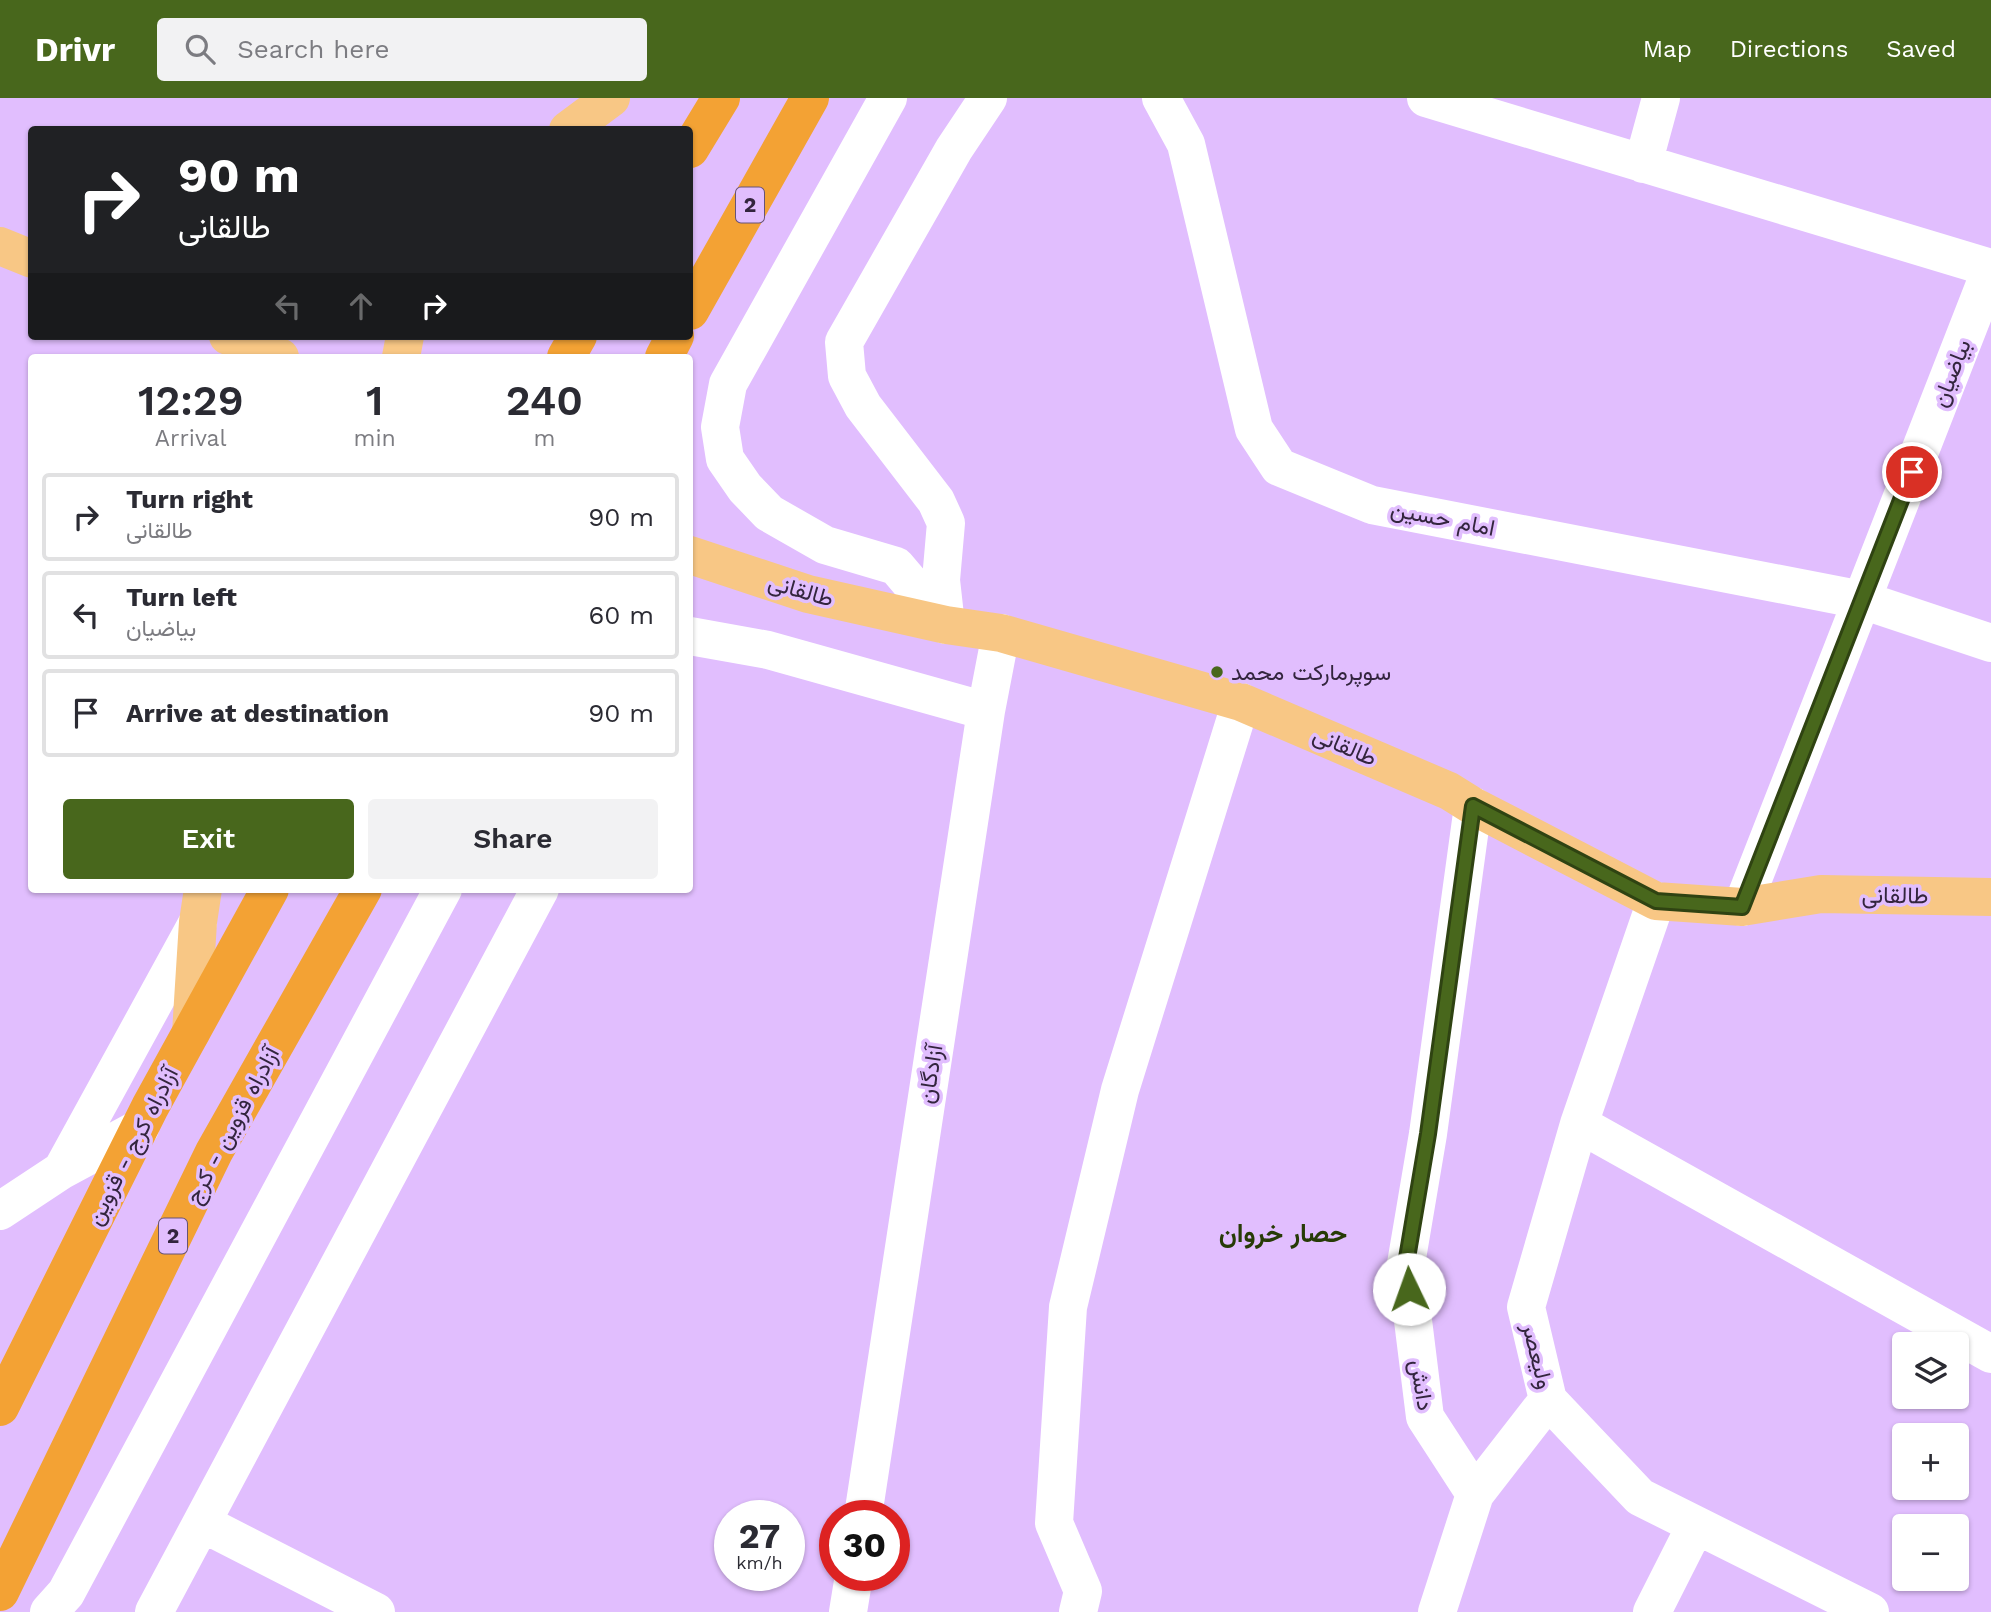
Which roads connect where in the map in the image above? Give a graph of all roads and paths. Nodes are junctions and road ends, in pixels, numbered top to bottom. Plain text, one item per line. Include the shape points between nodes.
1 (563, 98) edge
2 (611, 98) edge
3 (721, 98) edge
4 (810, 98) edge
5 (888, 98) edge
6 (988, 98) edge
7 (1161, 98) edge
8 (1426, 98) edge
9 (1661, 98) edge
10 (546, 126) edge
11 (573, 126) edge
12 (693, 144) edge
13 (1643, 164) junction
14 (0, 246) edge
15 (28, 256) edge
16 (1991, 268) edge
17 (693, 306) edge
18 (241, 340) edge
19 (278, 351) edge
20 (693, 556) edge
21 (1862, 600) junction
22 (946, 625) junction
23 (1002, 633) junction
24 (693, 637) edge
25 (1991, 643) edge
26 (1241, 702) junction
27 (986, 711) junction
28 (1473, 806) junction
29 (268, 893) edge
30 (361, 893) edge
31 (441, 893) edge
32 (538, 893) edge
33 (1991, 897) edge
34 (1656, 901) junction
35 (201, 906) edge
36 (1742, 907) junction
37 (191, 1032) junction
38 (1579, 1124) junction
39 (139, 1128) junction
40 (62, 1170) junction
41 (0, 1211) edge
42 (1991, 1354) edge
43 (1548, 1399) junction
44 (0, 1407) edge
45 (1475, 1494) junction
46 (865, 1500) edge
47 (202, 1522) junction
48 (1696, 1525) junction
49 (851, 1591) edge
50 (0, 1592) edge
51 (49, 1612) edge
52 (154, 1612) edge
53 (376, 1612) edge
54 (848, 1612) edge
55 (1078, 1612) edge
56 (1437, 1612) edge
57 (1652, 1612) edge
58 (1870, 1612) edge

1 - 10 main road
2 - 11 main road
3 - 12 highway
4 - 17 highway, 2
5 - 22 street via 727,384 720,426 725,459 769,513 825,545 896,566
6 - 22 street via 844,342 847,376 863,406 936,501 946,523 941,580
7 - 21 street, امام حسین via 1185,144 1254,429 1279,467 1372,505
8 - 13 street
9 - 13 street
13 - 16 street
14 - 15 main road
16 - 21 street, بیاضیان
18 - 19 main road
20 - 22 main road, طالقانی via 808,594
21 - 25 street, امام حسین
21 - 36 street, بیاضیان
22 - 23 main road, طالقانی
23 - 26 main road, طالقانی
23 - 27 street, آزادگان
24 - 27 street via 768,650
26 - 28 main road, طالقانی via 1449,791
26 - 55 street via 1120,1090 1068,1307 1054,1523 1083,1591
27 - 46 street, آزادگان
28 - 34 main road, طالقانی
28 - 45 street, دانش via 1406,1264 1425,1418
29 - 37 highway, آزادراه کرج - قزوین
30 - 50 highway, آزادراه قزوین - کرج / 2 via 214,1152
31 - 51 street via 66,1594
32 - 47 street
33 - 36 main road, طالقانی via 1821,894
34 - 36 main road, طالقانی
34 - 38 street, ولیعصر
35 - 37 main road
35 - 40 street
37 - 39 highway, آزادراه کرج - قزوین
38 - 42 street
38 - 43 street, ولیعصر via 1526,1307
39 - 40 street
39 - 44 highway, آزادراه کرج - قزوین
40 - 41 street
43 - 45 street
43 - 48 street, ولیعصر via 1640,1497
45 - 56 street
47 - 52 street
47 - 53 street
48 - 57 street
48 - 58 street, ولیعصر
49 - 54 street

